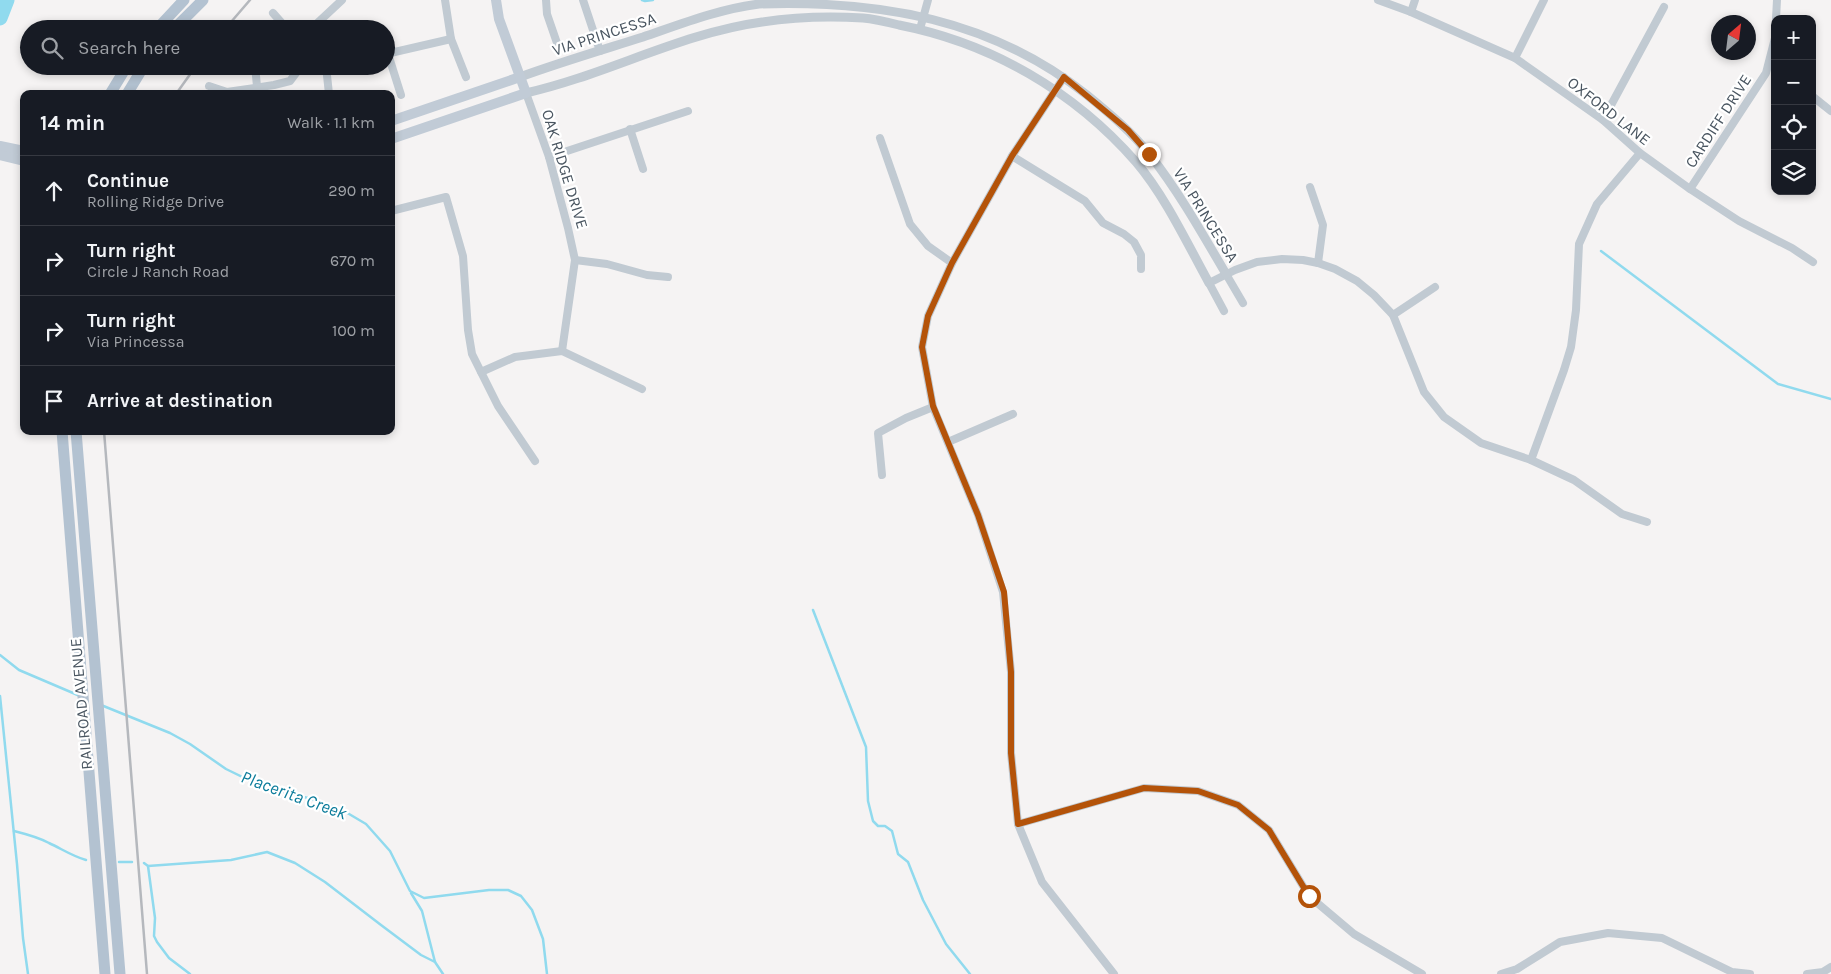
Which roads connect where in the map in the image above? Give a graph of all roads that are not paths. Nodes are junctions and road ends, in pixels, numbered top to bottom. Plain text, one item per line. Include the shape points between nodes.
1 (184, 0) edge
2 (203, 0) edge
3 (342, 0) edge
4 (444, 0) edge
5 (496, 0) edge
6 (546, 0) edge
7 (583, 0) edge
8 (928, 0) edge
9 (1378, 0) edge
10 (1415, 0) edge
11 (1544, 0) edge
12 (1777, 0) edge
13 (1664, 7) dead end
14 (1411, 12) junction
15 (273, 13) dead end
16 (924, 13) junction
17 (1776, 15) edge
18 (165, 20) edge
19 (183, 20) edge
20 (280, 20) edge
21 (321, 20) edge
22 (920, 29) junction
23 (451, 40) junction
24 (557, 43) dead end
25 (600, 51) junction
26 (395, 52) edge
27 (1771, 53) edge
28 (1514, 58) junction
29 (1766, 72) junction
30 (122, 75) edge
31 (139, 75) edge
32 (256, 75) edge
33 (294, 75) edge
34 (327, 75) edge
35 (394, 75) edge
36 (1771, 75) edge
37 (466, 77) dead end
38 (520, 77) junction
39 (1064, 77) junction
40 (209, 86) dead end
41 (257, 86) junction
42 (112, 90) edge
43 (129, 90) edge
44 (220, 90) edge
45 (236, 90) edge
46 (329, 90) edge
47 (1056, 90) junction
48 (526, 93) junction
49 (401, 94) dead end
50 (1816, 99) edge
51 (1831, 111) edge
52 (688, 112) dead end
53 (395, 120) edge
54 (1603, 120) junction
55 (630, 129) junction
56 (395, 138) edge
57 (880, 138) dead end
58 (0, 146) edge
59 (20, 150) edge
60 (1640, 153) junction
61 (0, 155) edge
62 (1012, 156) junction
63 (549, 157) junction
64 (20, 160) edge
65 (643, 169) dead end
66 (1310, 187) dead end
67 (1690, 189) junction
68 (395, 210) edge
69 (575, 260) junction
70 (1813, 262) dead end
71 (952, 263) junction
72 (1318, 263) junction
73 (1141, 268) dead end
74 (1226, 274) junction
75 (668, 277) dead end
76 (1209, 283) junction
77 (1435, 287) dead end
78 (1243, 303) dead end
79 (1224, 311) dead end
80 (1393, 315) junction
81 (562, 351) junction
82 (481, 372) junction
83 (642, 389) dead end
84 (933, 406) junction
85 (1013, 414) dead end
86 (62, 435) edge
87 (76, 435) edge
88 (948, 442) junction
89 (535, 460) dead end
90 (1531, 460) junction
91 (882, 475) dead end
92 (1646, 522) dead end
93 (1018, 824) junction
94 (1831, 967) edge
95 (105, 974) edge
96 (120, 974) edge
97 (1114, 974) edge
98 (1422, 974) edge
99 (1501, 974) edge
100 (1750, 974) edge
101 (1807, 974) edge

1 - 18 main road
2 - 19 main road
3 - 21 street
4 - 23 street
5 - 38 main road, OAK RIDGE DRIVE via 499,20
6 - 24 street via 547,14
7 - 25 street
8 - 16 street
9 - 14 street, OXFORD LANE
10 - 14 street
11 - 28 street
12 - 17 street
13 - 54 street
14 - 28 street, OXFORD LANE
15 - 20 street
16 - 22 street
16 - 25 street, VIA PRINCESSA via 850,1 758,4 720,12
16 - 39 street, VIA PRINCESSA via 1011,45
22 - 47 street, VIA PRINCESSA via 990,53
22 - 48 street, VIA PRINCESSA via 865,18 762,22 698,37
23 - 26 street
23 - 37 street
25 - 38 street, VIA PRINCESSA
27 - 29 street, CARDIFF DRIVE
28 - 54 street, OXFORD LANE
29 - 36 street
29 - 67 street, CARDIFF DRIVE
30 - 42 main road
31 - 43 main road
32 - 41 street
33 - 41 street via 290,81
34 - 46 street
35 - 49 street
38 - 48 main road, OAK RIDGE DRIVE
38 - 53 main road, VIA PRINCESSA
39 - 47 street
39 - 74 street, VIA PRINCESSA via 1128,130 1149,154 1182,200
40 - 44 street
41 - 45 street
47 - 62 street
47 - 76 street, VIA PRINCESSA via 1104,129 1137,164 1168,209
48 - 56 main road, VIA PRINCESSA
48 - 63 street, OAK RIDGE DRIVE
50 - 51 street
52 - 55 street
54 - 60 street, OXFORD LANE
55 - 63 street
55 - 65 street
57 - 71 street via 910,224 928,246
58 - 59 main road
60 - 67 street, OXFORD LANE
60 - 90 street via 1597,204 1580,244 1571,347
61 - 64 main road
62 - 71 street
62 - 73 street via 1085,201 1102,223 1134,242 1141,255
63 - 69 street, OAK RIDGE DRIVE
66 - 72 street via 1322,225
67 - 70 street, OXFORD LANE
68 - 82 street via 446,197 463,256 472,354
69 - 75 street
69 - 81 street, OAK RIDGE DRIVE
71 - 84 street via 928,316 922,347
72 - 74 street via 1282,259 1257,262
72 - 80 street via 1357,280
74 - 76 street
74 - 78 street, VIA PRINCESSA
76 - 79 street, VIA PRINCESSA
77 - 80 street
80 - 90 street via 1424,392 1444,417 1480,443
81 - 82 street via 514,357
81 - 83 street
82 - 89 street via 498,406
84 - 88 street
84 - 91 street via 878,433
85 - 88 street
86 - 95 main road, RAILROAD AVENUE
87 - 96 main road, RAILROAD AVENUE
88 - 93 street via 978,515 1004,592 1011,672 1011,753
90 - 92 street via 1574,480 1622,514
93 - 97 street via 1042,882
93 - 98 street via 1144,788 1198,791 1238,805 1269,830 1309,896 1354,934
94 - 101 street via 1823,972
99 - 100 street via 1517,969 1560,942 1608,932 1662,938 1732,972

